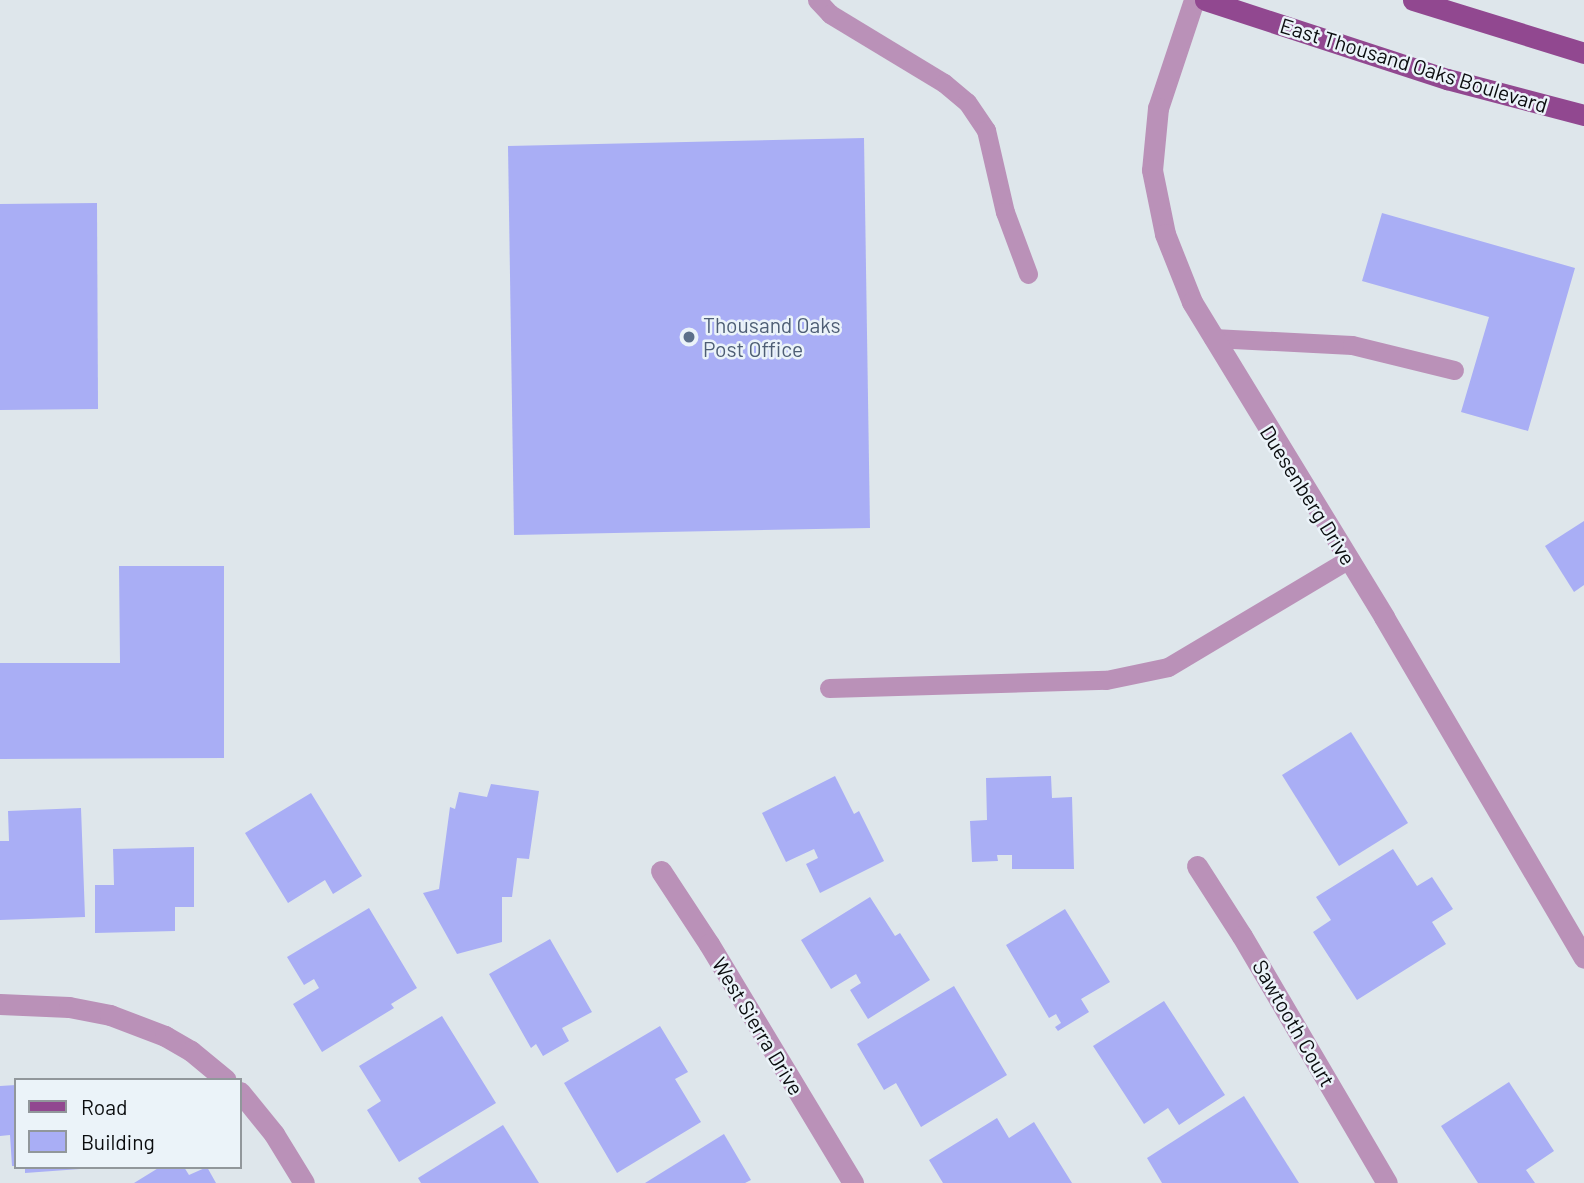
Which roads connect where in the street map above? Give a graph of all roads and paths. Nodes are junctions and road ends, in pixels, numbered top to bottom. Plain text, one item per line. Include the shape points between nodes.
1 (817, 0) edge
2 (1194, 0) edge
3 (1205, 0) edge
4 (1413, 0) edge
5 (1584, 53) edge
6 (1584, 115) edge
7 (1028, 274) dead end
8 (1213, 338) junction
9 (1454, 370) dead end
10 (1349, 559) junction
11 (829, 688) dead end
12 (1197, 866) dead end
13 (661, 871) dead end
14 (1584, 958) edge
15 (0, 1004) edge
16 (224, 1078) edge
17 (242, 1094) edge
18 (304, 1183) edge
19 (853, 1183) edge
20 (1387, 1183) edge

1 - 7 lane via 830,14 944,83 967,102 986,130 1006,212
2 - 8 street, Duesenberg Drive via 1158,108 1152,170 1164,234 1192,302
3 - 6 main road, East Thousand Oaks Boulevard via 1447,79
4 - 5 main road
8 - 9 lane via 1352,345
8 - 10 street, Duesenberg Drive
10 - 11 lane via 1168,667 1106,680
10 - 14 street, Duesenberg Drive
12 - 20 street, Sawtooth Court
13 - 19 street, West Sierra Drive
15 - 16 street via 110,1014 165,1036
17 - 18 street via 274,1134

